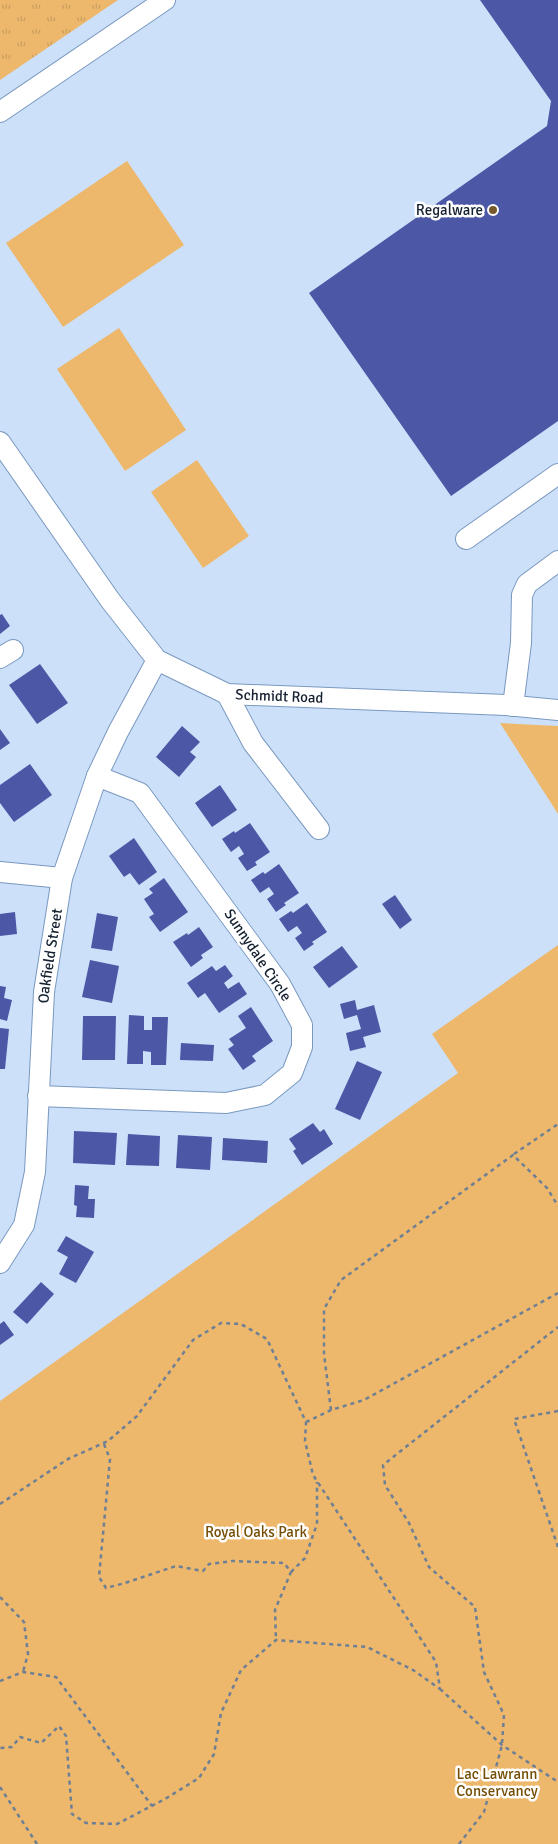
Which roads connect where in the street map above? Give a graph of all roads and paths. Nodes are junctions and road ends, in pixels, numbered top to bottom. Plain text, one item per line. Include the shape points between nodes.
1 (165, 0) edge
2 (0, 112) edge
3 (0, 442) edge
4 (558, 474) edge
5 (466, 539) dead end
6 (558, 561) edge
7 (156, 660) junction
8 (227, 694) junction
9 (512, 706) junction
10 (558, 710) edge
11 (97, 776) junction
12 (319, 829) dead end
13 (0, 872) edge
14 (62, 878) junction
15 (38, 1096) junction
16 (558, 1124) edge
17 (513, 1155) junction
18 (558, 1206) edge
19 (0, 1263) edge
20 (558, 1293) edge
21 (558, 1327) edge
22 (331, 1410) junction
23 (558, 1411) edge
24 (306, 1422) junction
25 (103, 1443) junction
26 (317, 1482) junction
27 (0, 1504) edge
28 (558, 1546) edge
29 (291, 1572) junction
30 (0, 1597) edge
31 (276, 1640) junction
32 (23, 1672) junction
33 (0, 1681) edge
34 (440, 1689) junction
35 (502, 1745) junction
36 (0, 1748) edge
37 (558, 1782) edge
38 (0, 1786) edge
39 (152, 1806) junction
40 (37, 1844) edge
41 (459, 1844) edge

1 - 2 street
3 - 7 street, Schmidt Road
4 - 5 street
6 - 9 street via 527,584 522,596 522,643
7 - 8 street, Schmidt Road
7 - 11 street, Oakfield Street
8 - 9 street, Schmidt Road
8 - 12 street via 253,744
9 - 10 street, Schmidt Road
11 - 14 street, Oakfield Street
11 - 15 street, Sunnydale Circle via 140,793 280,984 302,1025 302,1047 292,1073 265,1095 226,1103
13 - 14 street
14 - 15 street, Oakfield Street via 44,992
15 - 19 street, Oakfield Street via 35,1172 24,1225
16 - 17 path
17 - 18 path via 547,1188
17 - 22 path via 341,1280 324,1308 324,1354
20 - 22 path via 364,1400
21 - 35 path via 383,1465 385,1485 409,1523 429,1567 475,1607 484,1672 504,1715
22 - 24 path
23 - 28 path via 514,1419
24 - 25 path via 267,1339 241,1324 221,1323 193,1340 137,1416
24 - 26 path via 305,1441
25 - 27 path via 68,1459
25 - 29 path via 110,1459 99,1577 106,1588 176,1566 202,1571 209,1564 232,1561 284,1563
26 - 29 path via 317,1524 305,1558
26 - 34 path via 436,1662
29 - 31 path via 275,1610
30 - 32 path via 24,1622 28,1654
31 - 34 path via 367,1647 413,1670
31 - 39 path via 241,1670 221,1713 214,1754 199,1778
32 - 33 path
32 - 39 path via 56,1677
34 - 35 path
35 - 37 path
35 - 41 path via 484,1812
36 - 39 path via 12,1747 20,1736 41,1743 59,1726 66,1736 72,1814 86,1823 118,1824
38 - 40 path

